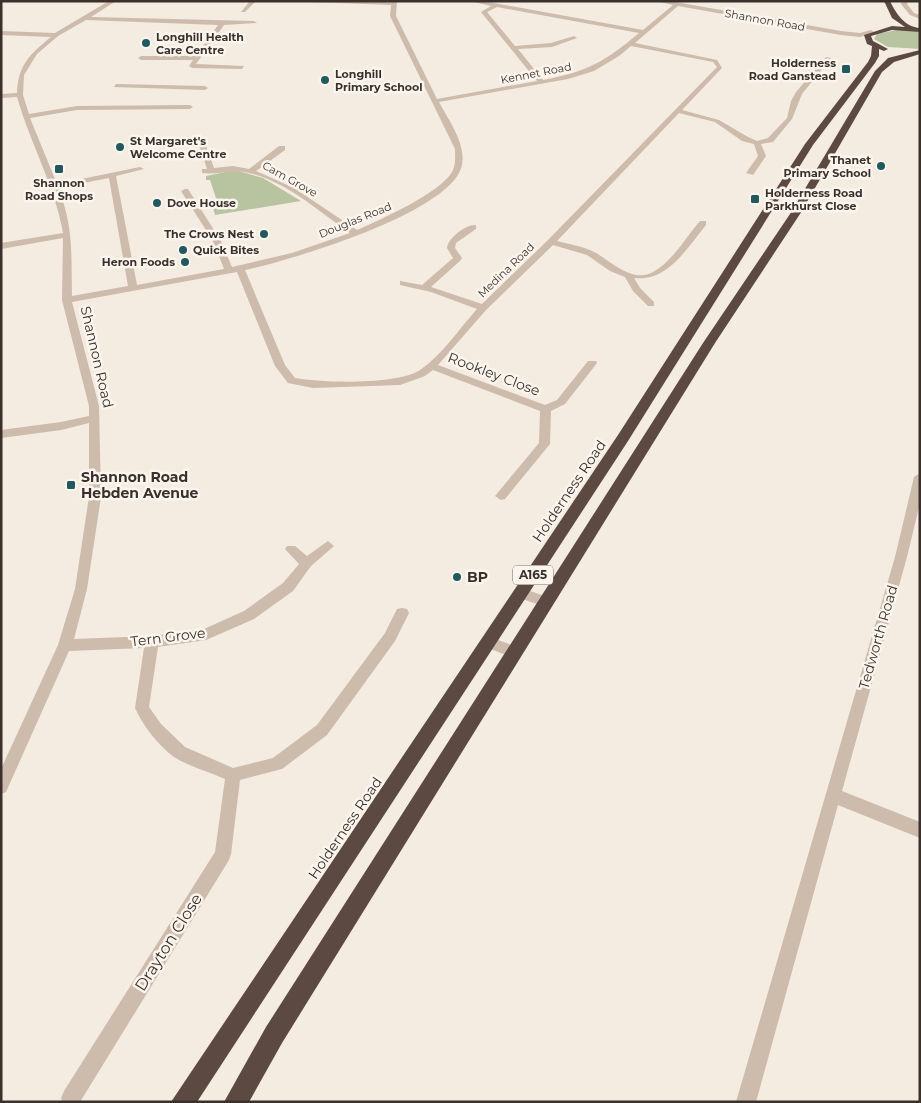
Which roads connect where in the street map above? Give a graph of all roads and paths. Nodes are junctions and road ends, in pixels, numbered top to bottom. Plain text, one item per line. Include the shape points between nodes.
1 (113, 1) edge
2 (253, 1) edge
3 (287, 1) edge
4 (473, 1) edge
5 (659, 1) edge
6 (705, 1) edge
7 (887, 1) edge
8 (906, 1) edge
9 (394, 2) edge
10 (677, 4) junction
11 (495, 6) junction
12 (698, 8) junction
13 (243, 11) dead end
14 (894, 17) junction
15 (920, 17) edge
16 (84, 18) junction
17 (171, 22) junction
18 (254, 23) dead end
19 (221, 24) junction
20 (114, 27) dead end
21 (916, 29) edge
22 (882, 30) junction
23 (1, 32) edge
24 (643, 32) junction
25 (841, 33) junction
26 (56, 35) junction
27 (574, 38) dead end
28 (873, 41) junction
29 (630, 44) junction
30 (513, 48) junction
31 (919, 52) edge
32 (141, 58) dead end
33 (198, 58) junction
34 (828, 62) dead end
35 (242, 67) dead end
36 (542, 83) junction
37 (116, 86) dead end
38 (205, 88) dead end
39 (20, 95) junction
40 (1, 96) edge
41 (174, 97) junction
42 (435, 101) junction
43 (190, 107) dead end
44 (678, 111) junction
45 (26, 117) junction
46 (199, 137) dead end
47 (757, 143) junction
48 (282, 148) dead end
49 (140, 169) dead end
50 (251, 171) junction
51 (750, 173) dead end
52 (112, 175) junction
53 (54, 187) junction
54 (185, 191) dead end
55 (473, 228) dead end
56 (711, 230) dead end
57 (356, 233) junction
58 (67, 234) junction
59 (551, 242) junction
60 (1, 246) edge
61 (240, 268) junction
62 (230, 270) junction
63 (628, 275) junction
64 (403, 283) dead end
65 (133, 287) junction
66 (426, 287) junction
67 (67, 300) junction
68 (651, 304) dead end
69 (482, 308) junction
70 (592, 363) dead end
71 (432, 366) junction
72 (545, 409) junction
73 (95, 418) junction
74 (1, 434) edge
75 (920, 477) edge
76 (502, 496) dead end
77 (328, 546) dead end
78 (290, 549) dead end
79 (307, 563) junction
80 (521, 593) junction
81 (546, 602) junction
82 (402, 613) dead end
83 (152, 642) junction
84 (488, 642) junction
85 (64, 645) junction
86 (514, 652) junction
87 (233, 775) junction
88 (2, 786) edge
89 (834, 795) junction
90 (920, 830) edge
91 (71, 1098) dead end
92 (184, 1102) edge
93 (236, 1102) edge
94 (746, 1102) edge

1 - 16 street, Shannon Road
2 - 13 street
3 - 9 street
4 - 11 street
5 - 10 street, Shannon Road
6 - 12 street
7 - 14 highway
8 - 15 street via 904,5 909,11
9 - 42 street, Douglas Road via 393,16
10 - 12 street, Shannon Road
10 - 24 street, Kennet Road
11 - 24 street
11 - 30 street via 484,12
12 - 25 street, Shannon Road
14 - 21 highway
14 - 22 highway
16 - 17 street
16 - 26 street, Shannon Road
17 - 19 street
17 - 20 street via 164,28
18 - 19 street
19 - 33 street via 222,27
21 - 22 highway
22 - 28 highway
23 - 26 street
24 - 29 street, Kennet Road
25 - 28 street, Shannon Road
25 - 28 street, Shannon Road via 860,35
26 - 39 street, Shannon Road via 35,54 21,75
27 - 30 street via 552,45
28 - 31 highway, A165 via 896,52
28 - 80 highway, Holderness Road / A165 via 875,56 871,63 809,144
29 - 36 street, Kennet Road via 592,70
29 - 44 street, Medina Road via 719,64 720,67
30 - 36 street
31 - 81 highway, A165 via 891,60 879,71 795,214 709,343
32 - 33 street
33 - 35 street via 192,66
34 - 47 street via 794,99 790,118 770,140
36 - 42 street, Kennet Road
37 - 41 street
38 - 41 street
39 - 40 street
39 - 45 street, Shannon Road
41 - 43 street
41 - 45 street
42 - 57 street, Douglas Road via 459,149 457,170 445,185 404,212
44 - 47 street via 717,121 745,140
44 - 59 street, Medina Road
45 - 53 street, Shannon Road
46 - 50 street, Cam Grove via 208,170 233,168
47 - 51 street via 762,156
48 - 50 street
49 - 52 street
50 - 57 street, Cam Grove via 294,192
52 - 53 street
52 - 65 street
53 - 58 street, Shannon Road via 63,210
54 - 62 street via 217,241
55 - 66 street via 452,242 451,248 458,258
56 - 63 street via 702,225 656,274 645,277
57 - 61 street, Douglas Road via 292,255
58 - 60 street
58 - 67 street, Shannon Road
59 - 63 street via 590,254
59 - 69 street, Medina Road
61 - 62 street, Douglas Road
61 - 71 street, Medina Road via 280,366 292,380 313,385 400,382
62 - 65 street, Douglas Road
63 - 68 street
64 - 66 street
65 - 67 street, Douglas Road
66 - 69 street
67 - 73 street, Shannon Road
69 - 71 street, Medina Road
70 - 72 street, Rookley Close via 561,402
71 - 72 street, Rookley Close
72 - 76 street, Rookley Close via 544,444
73 - 74 street
73 - 85 street, Shannon Road via 95,497 81,589
75 - 89 street, Tedworth Road via 901,557
77 - 79 street, Tern Grove
78 - 79 street
79 - 83 street, Tern Grove via 288,587 249,616 206,634
80 - 81 street
80 - 84 highway, Holderness Road / A165
81 - 86 highway, A165
82 - 87 street via 390,637 322,730 277,764
83 - 85 street, Tern Grove
83 - 87 street via 142,708 156,729 180,752
84 - 86 street
84 - 92 highway, Holderness Road / A165
85 - 88 street, Shannon Road
86 - 93 highway, A165 via 274,1035
87 - 91 street, Drayton Close via 224,854
89 - 90 street
89 - 94 street, Tedworth Road

